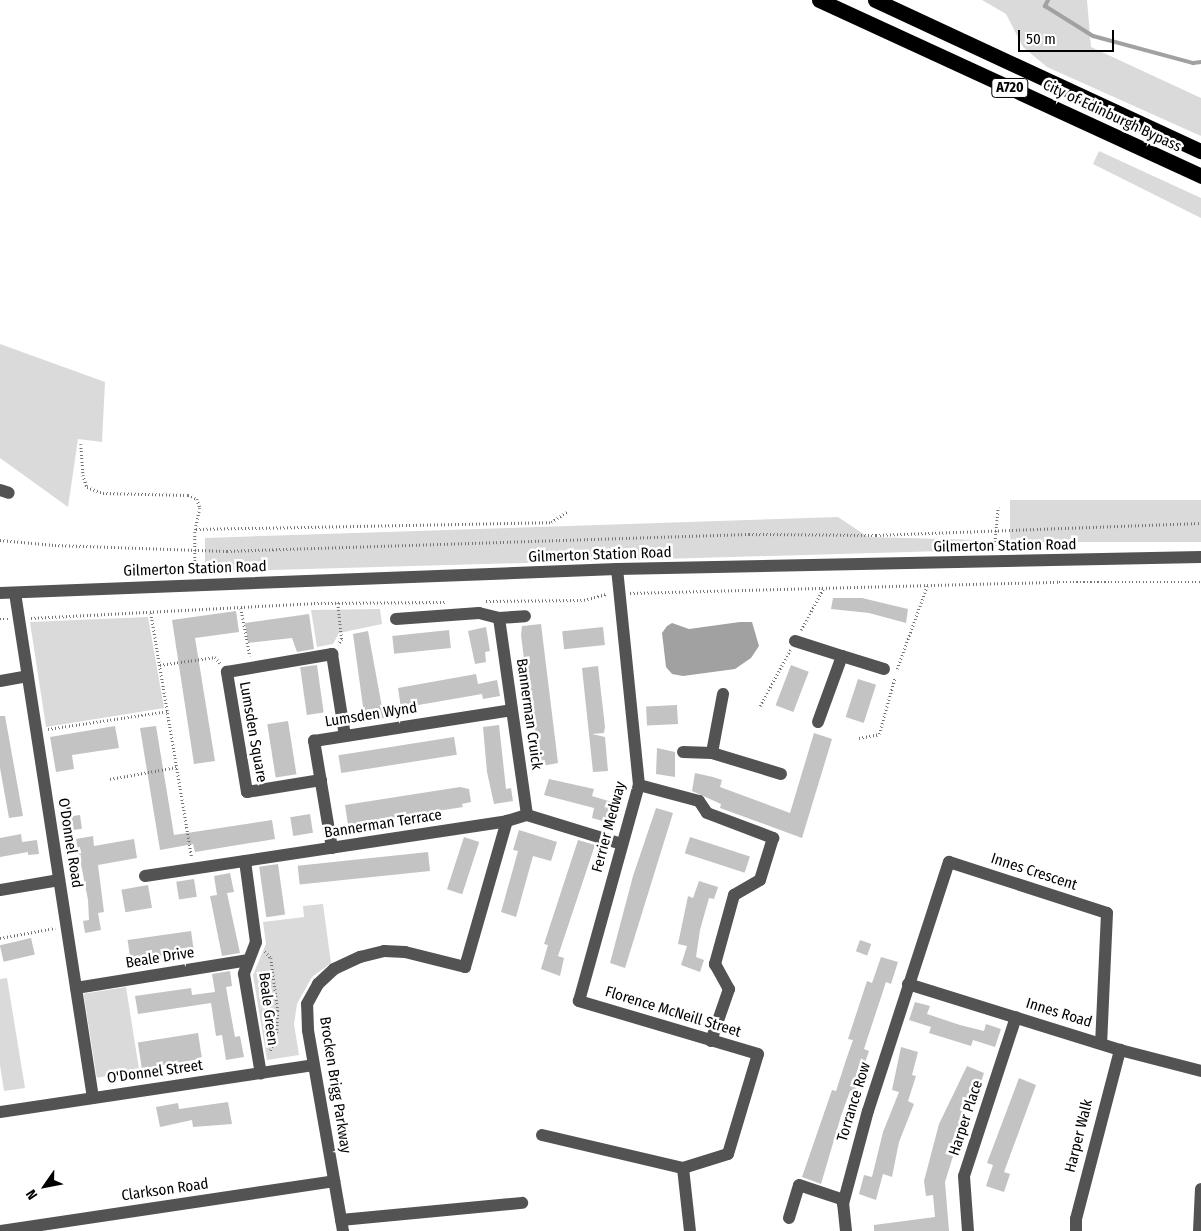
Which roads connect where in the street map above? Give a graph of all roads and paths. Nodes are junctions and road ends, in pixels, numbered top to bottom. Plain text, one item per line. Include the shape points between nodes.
1 (819, 0) edge
2 (875, 0) edge
3 (1201, 151) edge
4 (1201, 176) edge
5 (82, 444) dead end
6 (998, 507) dead end
7 (567, 512) dead end
8 (1201, 523) edge
9 (195, 530) junction
10 (997, 530) junction
11 (0, 540) edge
12 (1201, 558) edge
13 (992, 562) junction
14 (195, 566) dead end
15 (617, 569) junction
16 (1201, 582) edge
17 (15, 592) junction
18 (0, 593) edge
19 (619, 593) junction
20 (483, 601) dead end
21 (454, 602) dead end
22 (338, 603) junction
23 (242, 608) junction
24 (151, 613) junction
25 (525, 616) dead end
26 (19, 618) junction
27 (499, 618) junction
28 (0, 619) edge
29 (396, 619) dead end
30 (795, 641) dead end
31 (332, 654) junction
32 (842, 656) junction
33 (160, 665) junction
34 (252, 668) junction
35 (884, 669) dead end
36 (227, 672) junction
37 (28, 676) junction
38 (0, 681) edge
39 (723, 694) dead end
40 (512, 710) junction
41 (168, 711) junction
42 (818, 722) dead end
43 (36, 731) junction
44 (345, 736) junction
45 (683, 752) dead end
46 (712, 754) junction
47 (177, 767) junction
48 (781, 774) dead end
49 (110, 779) dead end
50 (321, 780) junction
51 (639, 785) junction
52 (527, 815) junction
53 (507, 821) junction
54 (622, 844) junction
55 (332, 848) junction
56 (245, 861) junction
57 (194, 869) junction
58 (145, 876) dead end
59 (59, 880) junction
60 (0, 890) edge
61 (66, 926) junction
62 (0, 938) edge
63 (256, 942) junction
64 (249, 960) junction
65 (908, 984) junction
66 (76, 988) junction
67 (579, 1001) joint
68 (1016, 1017) junction
69 (710, 1041) junction
70 (1101, 1043) junction
71 (1120, 1050) junction
72 (314, 1065) junction
73 (1201, 1071) edge
74 (261, 1074) junction
75 (93, 1098) junction
76 (0, 1112) edge
77 (542, 1135) dead end
78 (683, 1168) junction
79 (334, 1182) junction
80 (1201, 1189) edge
81 (844, 1200) junction
82 (522, 1203) dead end
83 (789, 1218) dead end
84 (342, 1226) edge
85 (1, 1231) edge
86 (690, 1231) edge
87 (846, 1231) edge
88 (968, 1231) edge
89 (1076, 1231) edge
90 (1199, 1231) edge

1 - 4 highway, City of Edinburgh Bypass / A720
2 - 3 highway, City of Edinburgh Bypass / A720
5 - 9 path via 83,475 87,487 103,494 188,495 197,499 200,508
6 - 10 path
7 - 9 path via 551,522 532,523
8 - 10 path
9 - 14 path
10 - 11 path via 876,535 749,534 227,551
10 - 13 path
12 - 13 street, Gilmerton Station Road
13 - 15 street, Gilmerton Station Road
15 - 17 street, Gilmerton Station Road
15 - 19 street, Ferrier Medway
16 - 19 path via 1059,582
17 - 18 street, Gilmerton Station Road
17 - 26 street, O'Donnel Road
19 - 20 path via 584,600
19 - 51 street, Ferrier Medway
21 - 22 path
22 - 23 path
22 - 31 path via 342,639
23 - 24 path
23 - 34 path
24 - 26 path
24 - 33 path
25 - 27 street
26 - 28 path
26 - 37 street, O'Donnel Road
27 - 29 street via 479,613
27 - 40 street, Bannerman Cruick
30 - 32 street
31 - 34 street, Lumsden Square
31 - 44 street
32 - 35 street
32 - 42 street
33 - 36 path via 215,657
33 - 41 path
34 - 36 street, Lumsden Square
36 - 50 street, Lumsden Square via 247,792
37 - 38 street
37 - 43 street, O'Donnel Road
39 - 46 street
40 - 44 street, Lumsden Wynd
40 - 52 street, Bannerman Cruick
41 - 43 path
41 - 47 path
43 - 59 street, O'Donnel Road
44 - 50 street, Lumsden Wynd via 314,741
45 - 46 street
46 - 48 street
47 - 49 path
47 - 57 path
50 - 55 street, Lumsden Wynd
51 - 54 street, Ferrier Medway
51 - 69 street via 699,801 707,813 772,838 760,880 734,895 715,964 729,989
52 - 53 street, Bannerman Terrace
52 - 54 street
53 - 55 street, Bannerman Terrace
53 - 72 street, Brocken Brigg Parkway via 465,967 405,952 384,952 360,957 334,969 318,984 307,1004
54 - 67 street, Ferrier Medway
55 - 56 street, Bannerman Terrace
56 - 57 street, Bannerman Terrace
56 - 63 street, Beale Green
57 - 58 street, Bannerman Terrace
59 - 60 street
59 - 61 street, O'Donnel Road
61 - 62 path
61 - 66 street, O'Donnel Road
63 - 64 street, Beale Green
63 - 74 path via 271,958 278,1011 277,1033
64 - 66 street, Beale Drive
64 - 74 street, Beale Green via 244,974
65 - 68 street, Innes Road
65 - 70 street, Innes Crescent via 949,862 1107,913
65 - 81 street, Torrance Row
66 - 75 street, O'Donnel Road
67 - 69 street, Florence McNeill Street
68 - 70 street, Innes Road
68 - 88 street, Harper Place via 964,1176
69 - 78 street, Florence McNeill Street via 758,1054 728,1154
70 - 71 street, Innes Road
71 - 73 street, Innes Road
71 - 89 street, Harper Walk via 1076,1219
72 - 74 street, O'Donnel Street
72 - 79 street, Brocken Brigg Parkway
74 - 75 street, O'Donnel Street
75 - 76 street, O'Donnel Street
77 - 78 street
78 - 86 street
79 - 84 street, Brocken Brigg Parkway
79 - 85 street, Clarkson Road
80 - 90 street
81 - 83 street via 799,1185
81 - 87 street, Torrance Row
82 - 84 street

